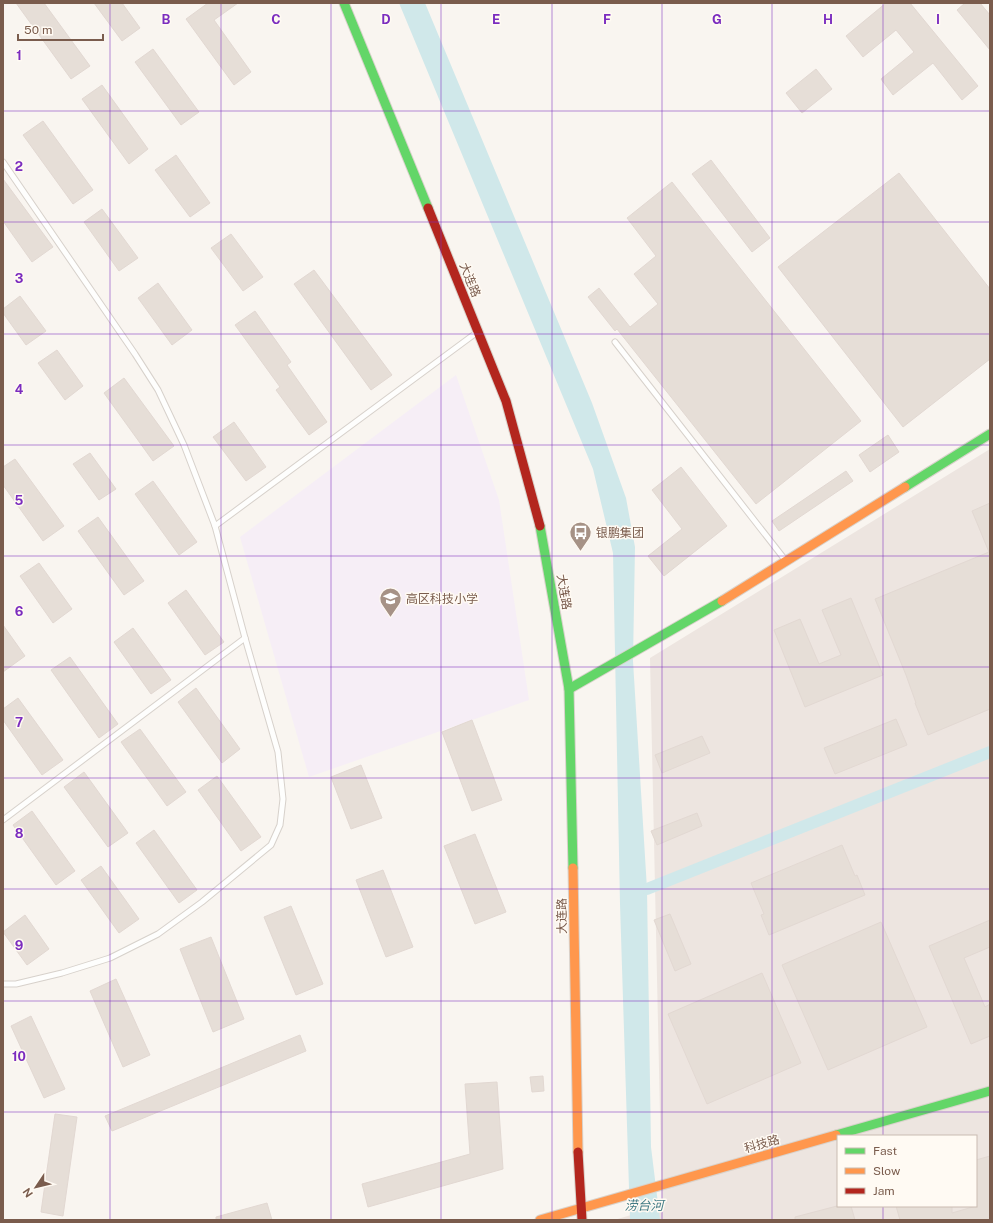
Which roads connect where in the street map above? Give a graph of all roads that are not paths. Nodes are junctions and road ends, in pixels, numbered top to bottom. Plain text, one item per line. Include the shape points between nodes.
1 (344, 3) edge
2 (3, 162) edge
3 (478, 332) junction
4 (615, 342) dead end
5 (990, 434) edge
6 (215, 526) junction
7 (786, 562) junction
8 (245, 638) junction
9 (569, 689) junction
10 (3, 820) edge
11 (3, 984) edge
12 (990, 1091) edge
13 (581, 1209) junction
14 (540, 1220) edge
15 (582, 1220) edge

1 - 3 main road, 大连路
2 - 6 lane via 158,390 184,445
3 - 6 lane
3 - 9 main road, 大连路 via 506,401 540,525
4 - 7 lane
5 - 7 main road
6 - 8 lane
7 - 9 main road
8 - 10 lane
8 - 11 lane via 278,752 283,800 280,825 271,845 202,902 158,934 110,958 62,973 16,984
9 - 13 main road, 大连路
12 - 13 main road, 科技路
13 - 14 main road, 科技路
13 - 15 main road, 大连路

